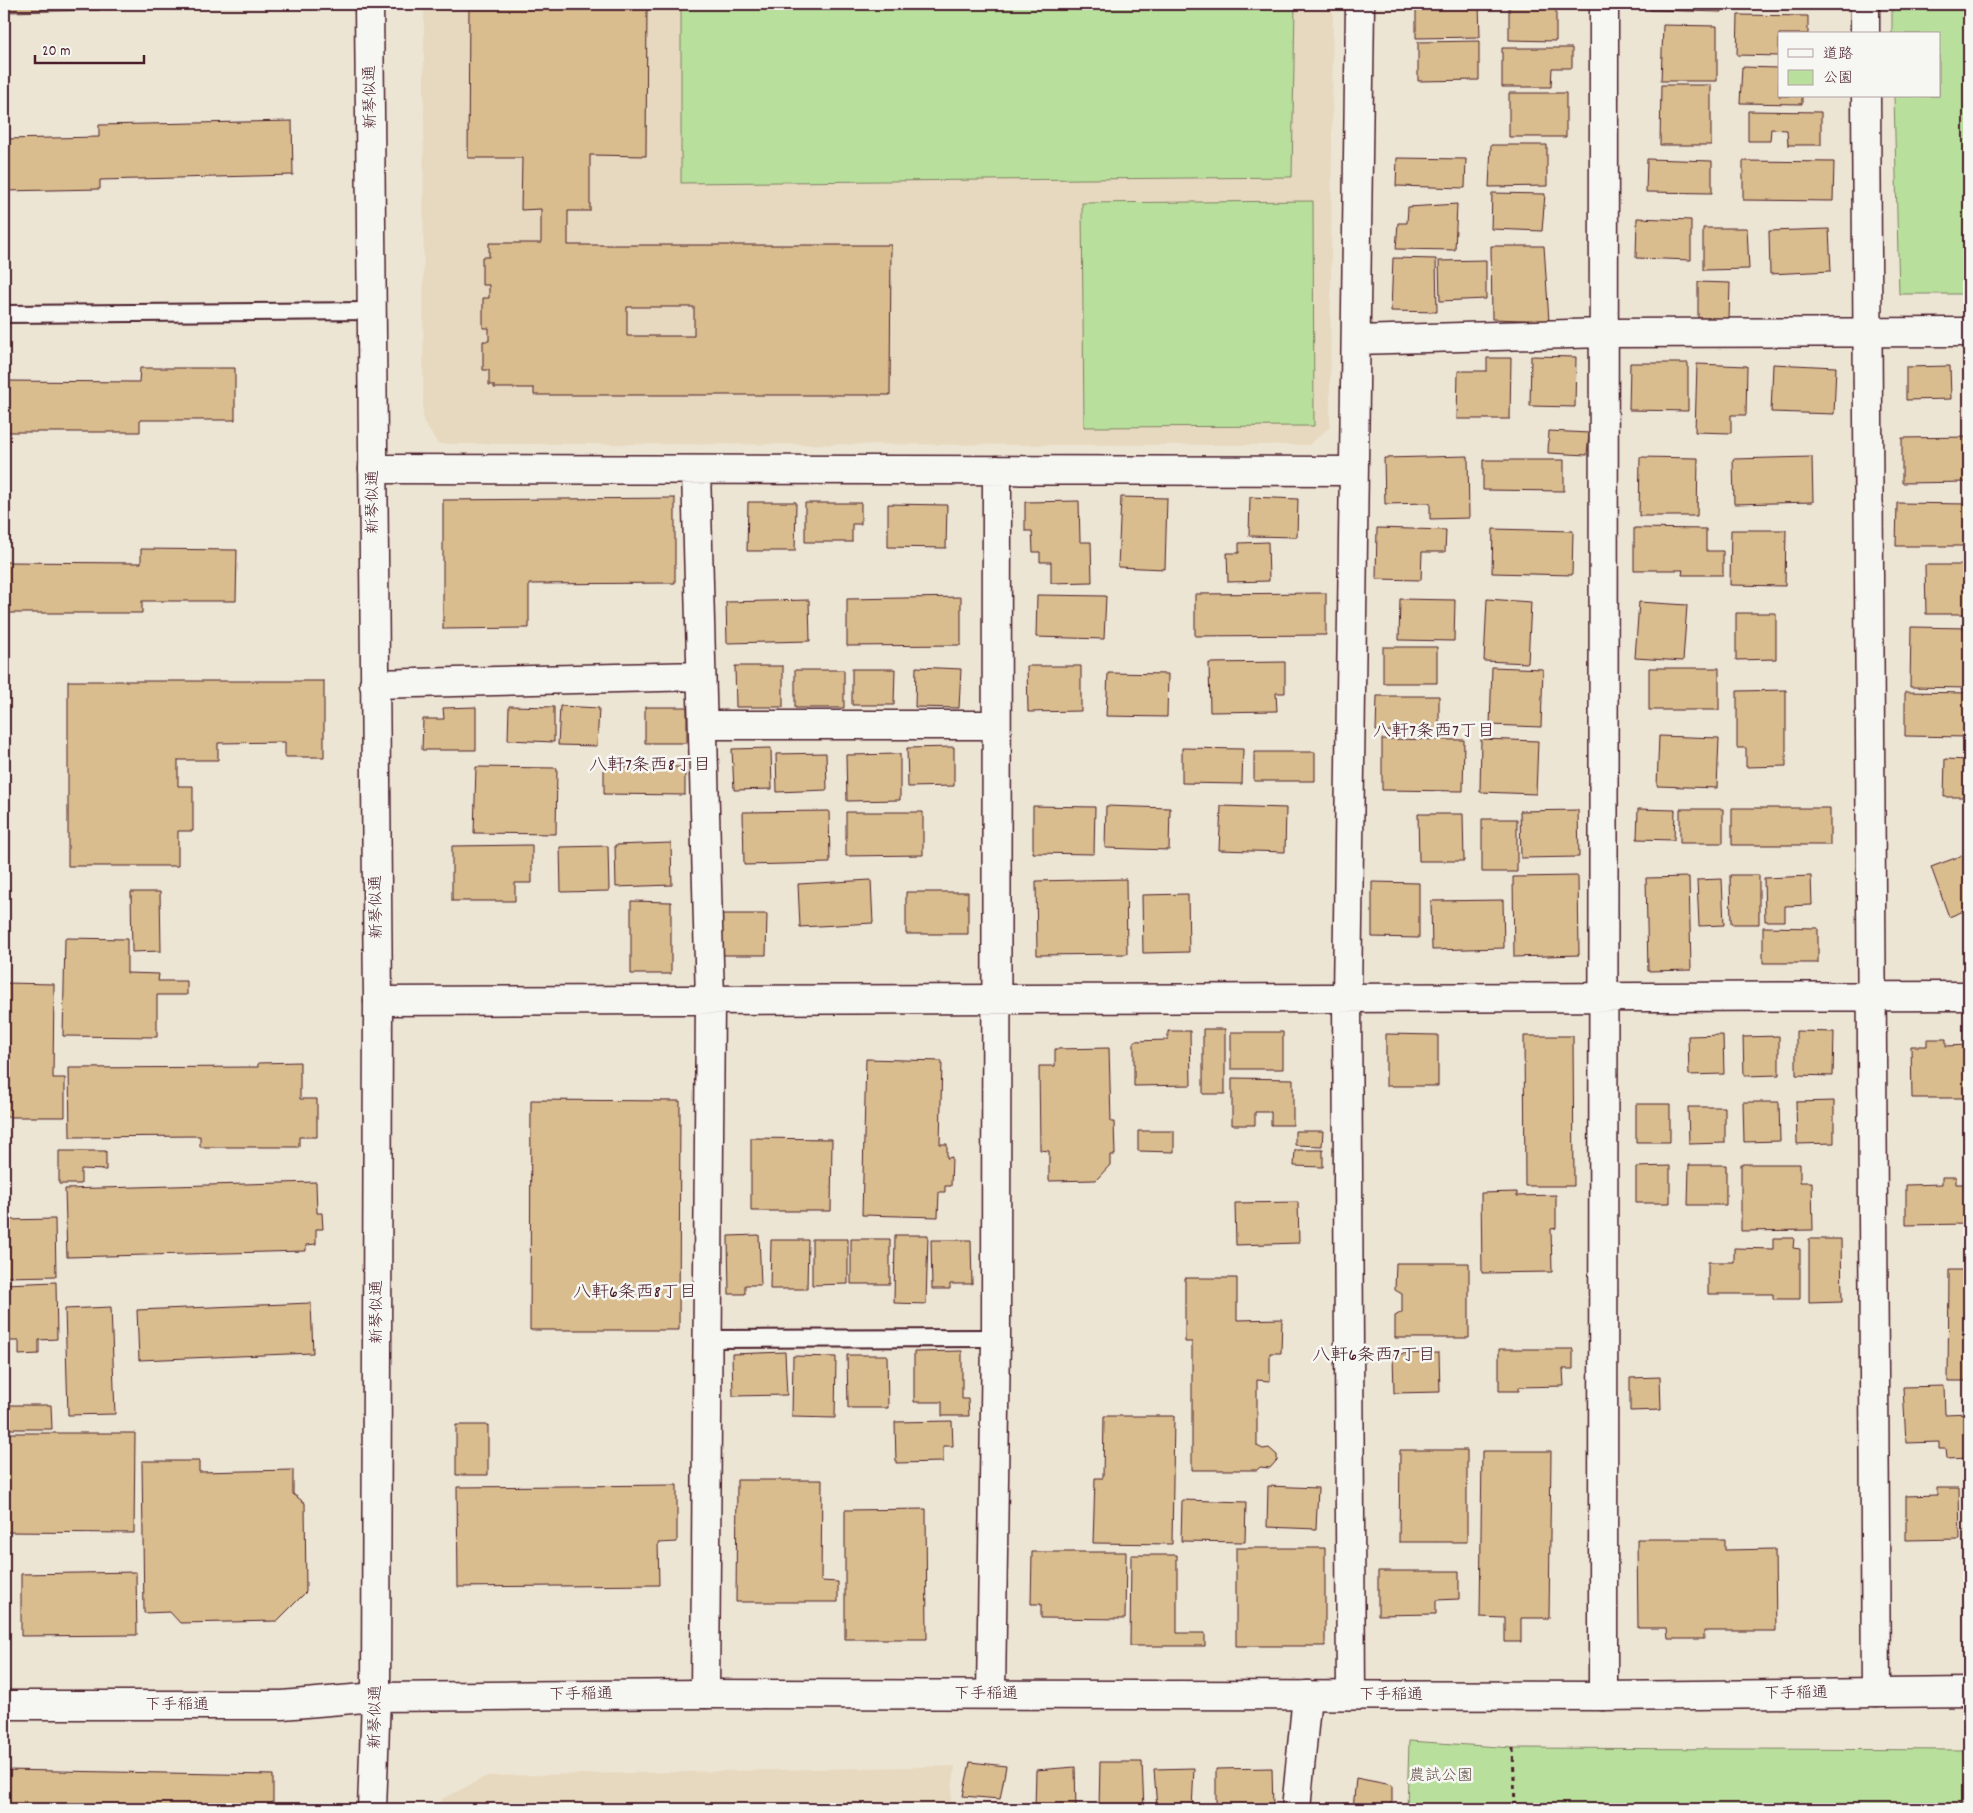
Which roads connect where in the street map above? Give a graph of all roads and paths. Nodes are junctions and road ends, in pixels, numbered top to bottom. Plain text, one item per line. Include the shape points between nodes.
1 (369, 4) edge
2 (1360, 4) edge
3 (1604, 4) edge
4 (1865, 4) edge
5 (1865, 32) edge
6 (1866, 98) edge
7 (374, 311) junction
8 (4, 314) edge
9 (1604, 332) junction
10 (1969, 332) edge
11 (1868, 334) junction
12 (1356, 340) junction
13 (373, 469) junction
14 (696, 470) junction
15 (997, 470) junction
16 (1354, 471) junction
17 (702, 676) junction
18 (374, 684) junction
19 (703, 725) junction
20 (996, 725) junction
21 (1873, 996) junction
22 (1969, 996) edge
23 (1603, 997) junction
24 (1347, 998) junction
25 (997, 999) junction
26 (710, 1000) junction
27 (378, 1001) junction
28 (996, 1338) junction
29 (706, 1339) junction
30 (1969, 1692) edge
31 (1876, 1693) junction
32 (705, 1694) junction
33 (991, 1694) junction
34 (1307, 1695) junction
35 (1351, 1695) junction
36 (1604, 1696) junction
37 (376, 1697) junction
38 (4, 1705) edge
39 (1513, 1748) dead end
40 (1969, 1806) edge
41 (372, 1809) edge
42 (1296, 1809) edge
43 (1515, 1809) edge
44 (1923, 1809) edge

1 - 7 street, 新琴似通
2 - 12 street
3 - 9 street
4 - 5 street
6 - 11 street
7 - 8 lane
7 - 13 street, 新琴似通
9 - 11 street
9 - 12 street
9 - 23 street
10 - 11 street
11 - 21 street
12 - 16 street
13 - 14 street
13 - 18 street, 新琴似通
14 - 15 street
14 - 17 street
15 - 16 street
15 - 20 street
16 - 24 street
17 - 18 street
17 - 19 street
18 - 27 street, 新琴似通
19 - 20 street
19 - 26 street
20 - 25 street
21 - 22 street
21 - 23 street
21 - 31 street
23 - 24 street
23 - 36 street
24 - 25 street
24 - 35 street
25 - 26 street
25 - 28 street
26 - 27 street
26 - 29 street
27 - 37 street, 新琴似通
28 - 29 lane
28 - 33 street
29 - 32 street
30 - 31 street, 下手稲通
31 - 36 street, 下手稲通
32 - 33 street, 下手稲通
32 - 37 street, 下手稲通
33 - 34 street, 下手稲通
34 - 35 street, 下手稲通
34 - 42 street
35 - 36 street, 下手稲通
37 - 38 street, 下手稲通 via 282,1705
37 - 41 street, 新琴似通
39 - 43 path
40 - 44 path

